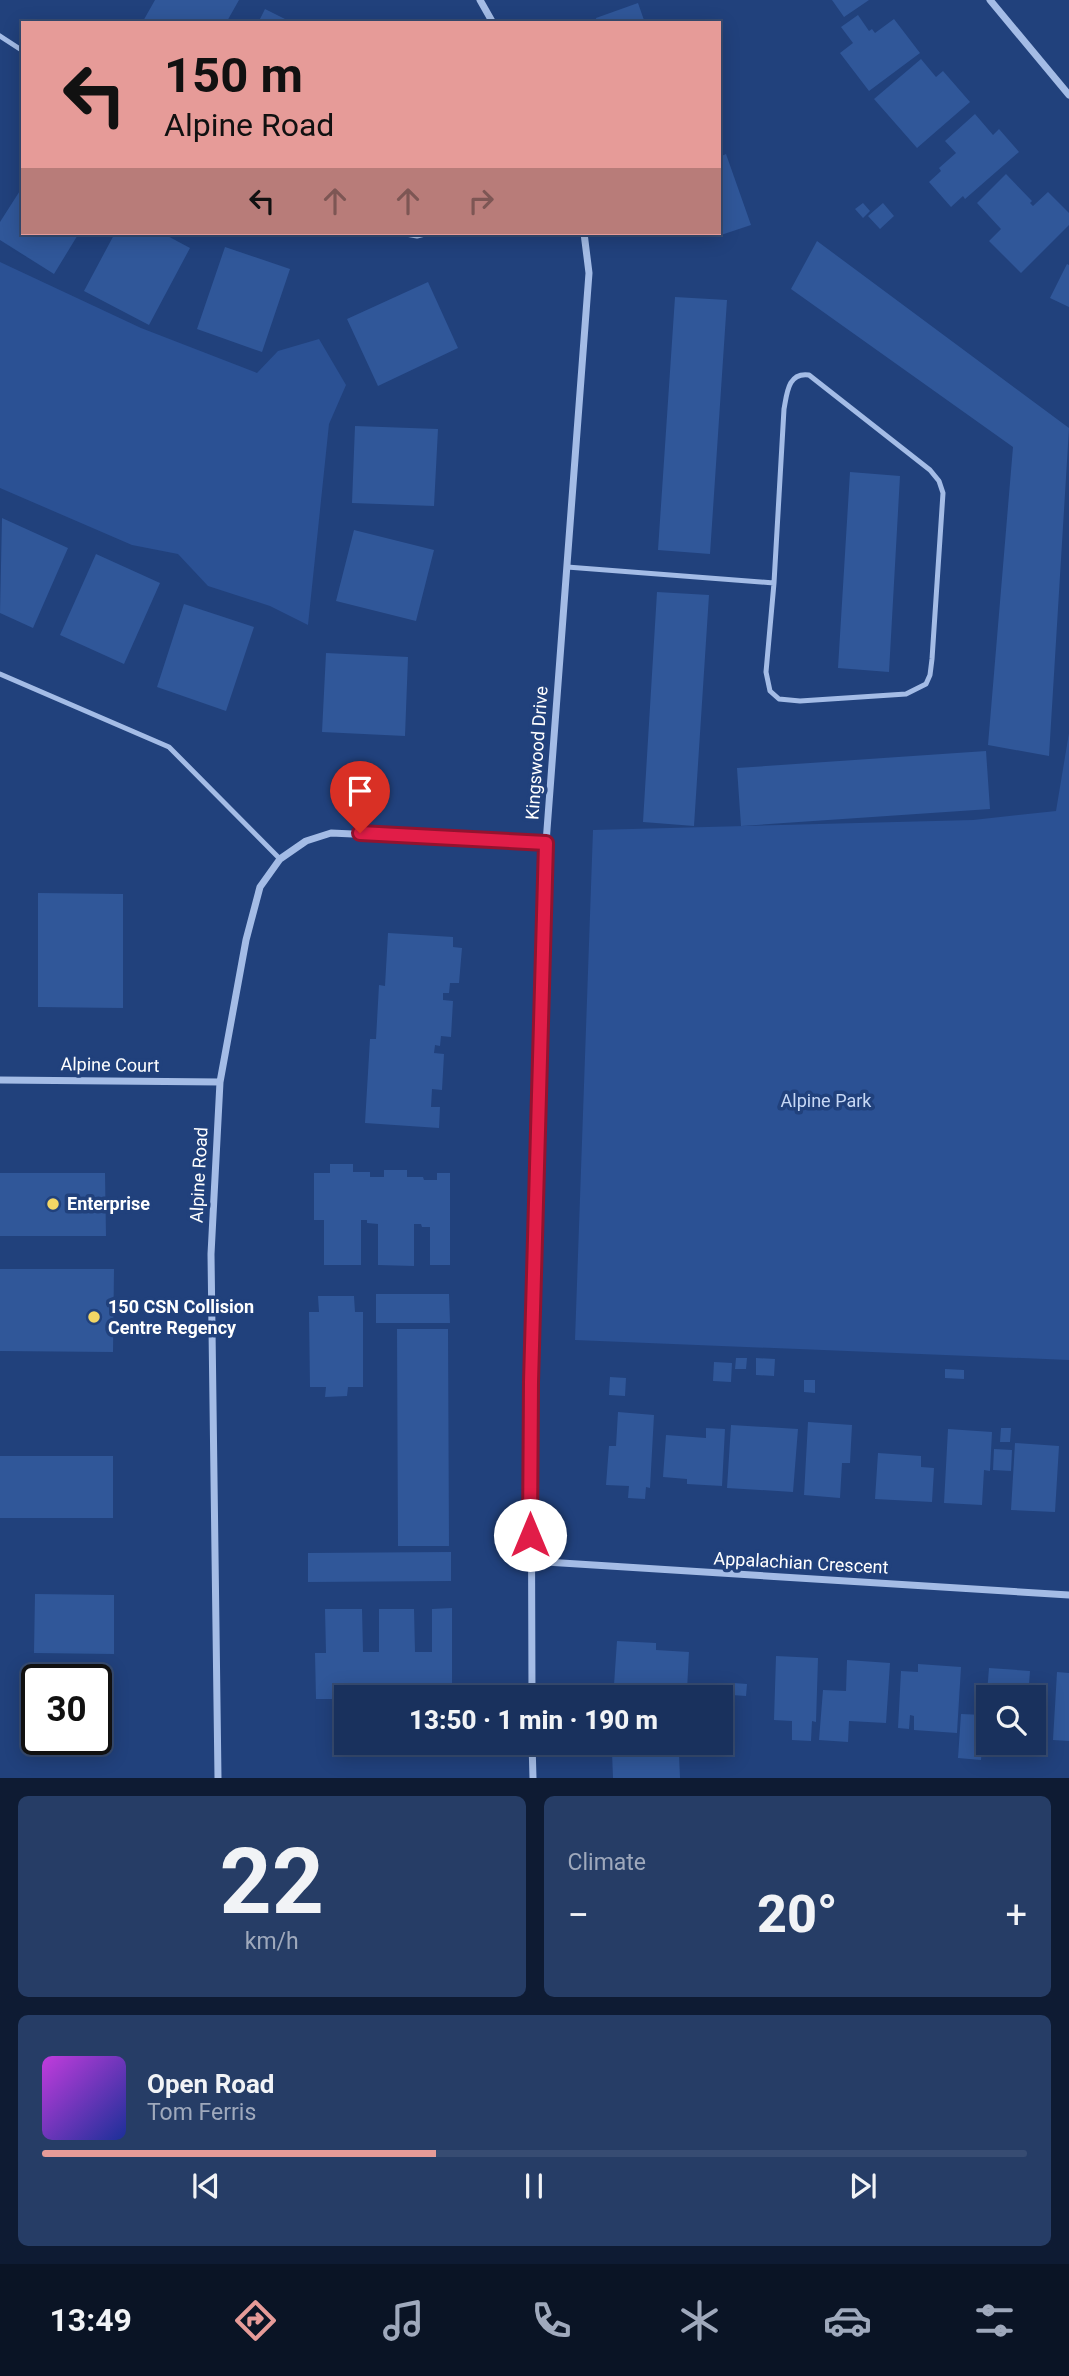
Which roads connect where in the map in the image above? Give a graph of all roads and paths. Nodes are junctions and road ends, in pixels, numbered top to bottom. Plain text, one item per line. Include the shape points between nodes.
1 (480, 0) edge
2 (990, 0) edge
3 (491, 21) edge
4 (0, 36) edge
5 (21, 50) edge
6 (1069, 95) edge
7 (584, 235) edge
8 (567, 566) junction
9 (774, 583) junction
10 (0, 674) edge
11 (546, 843) junction
12 (280, 859) junction
13 (0, 1080) edge
14 (220, 1082) junction
15 (530, 1561) junction
16 (1069, 1595) edge
17 (532, 1685) edge
18 (532, 1755) edge
19 (218, 1777) edge
20 (533, 1777) edge

1 - 3 street
2 - 6 street
4 - 5 lane
7 - 8 street, Kingswood Drive via 589,273
8 - 9 lane
8 - 11 street, Kingswood Drive
9 - 9 lane via 786,397 794,377 803,374 939,481 943,493 932,659 926,684 906,694 779,699 770,691 766,672
10 - 12 lane via 169,747
11 - 12 street, Alpine Road via 331,833 306,841
11 - 15 street, Kingswood Drive
12 - 14 street, Alpine Road via 260,887
13 - 14 street, Alpine Court
14 - 19 street, Alpine Road via 211,1254
15 - 16 street, Appalachian Crescent
15 - 17 street, Kingswood Drive
18 - 20 street

